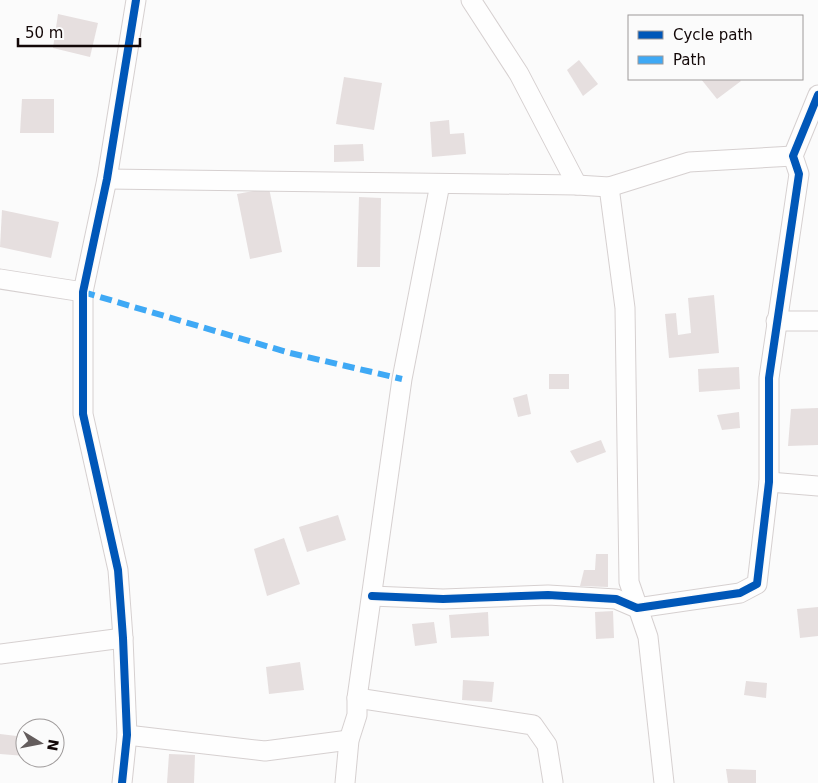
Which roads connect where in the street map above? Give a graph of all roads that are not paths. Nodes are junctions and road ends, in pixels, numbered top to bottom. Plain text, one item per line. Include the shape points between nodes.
1 (136, 0) edge
2 (471, 0) edge
3 (818, 95) edge
4 (793, 156) junction
5 (107, 179) junction
6 (440, 184) junction
7 (577, 185) junction
8 (609, 188) junction
9 (0, 278) edge
10 (83, 292) junction
11 (776, 321) junction
12 (818, 321) edge
13 (769, 482) junction
14 (818, 486) edge
15 (372, 596) junction
16 (637, 608) junction
17 (123, 638) junction
18 (0, 654) edge
19 (357, 698) junction
20 (126, 735) junction
21 (349, 740) junction
22 (552, 782) edge
23 (122, 783) edge
24 (345, 783) edge
25 (664, 783) edge

1 - 5 street
2 - 7 street via 520,74
3 - 4 street
4 - 8 street via 690,162
4 - 11 street via 799,174
5 - 6 street
5 - 10 street
6 - 7 street
6 - 15 street via 402,380
7 - 8 street
8 - 16 street via 625,308 629,582
9 - 10 street
10 - 17 street via 84,414 118,570
11 - 12 street
11 - 13 street via 769,378
13 - 14 street
13 - 16 street via 757,584 740,593
15 - 16 street via 443,599 548,595 616,600
15 - 19 street
16 - 25 street via 648,637
17 - 18 street
17 - 20 street
19 - 21 street via 357,715
19 - 22 street via 533,725 547,745
20 - 21 street via 265,751
20 - 23 street
21 - 24 street

